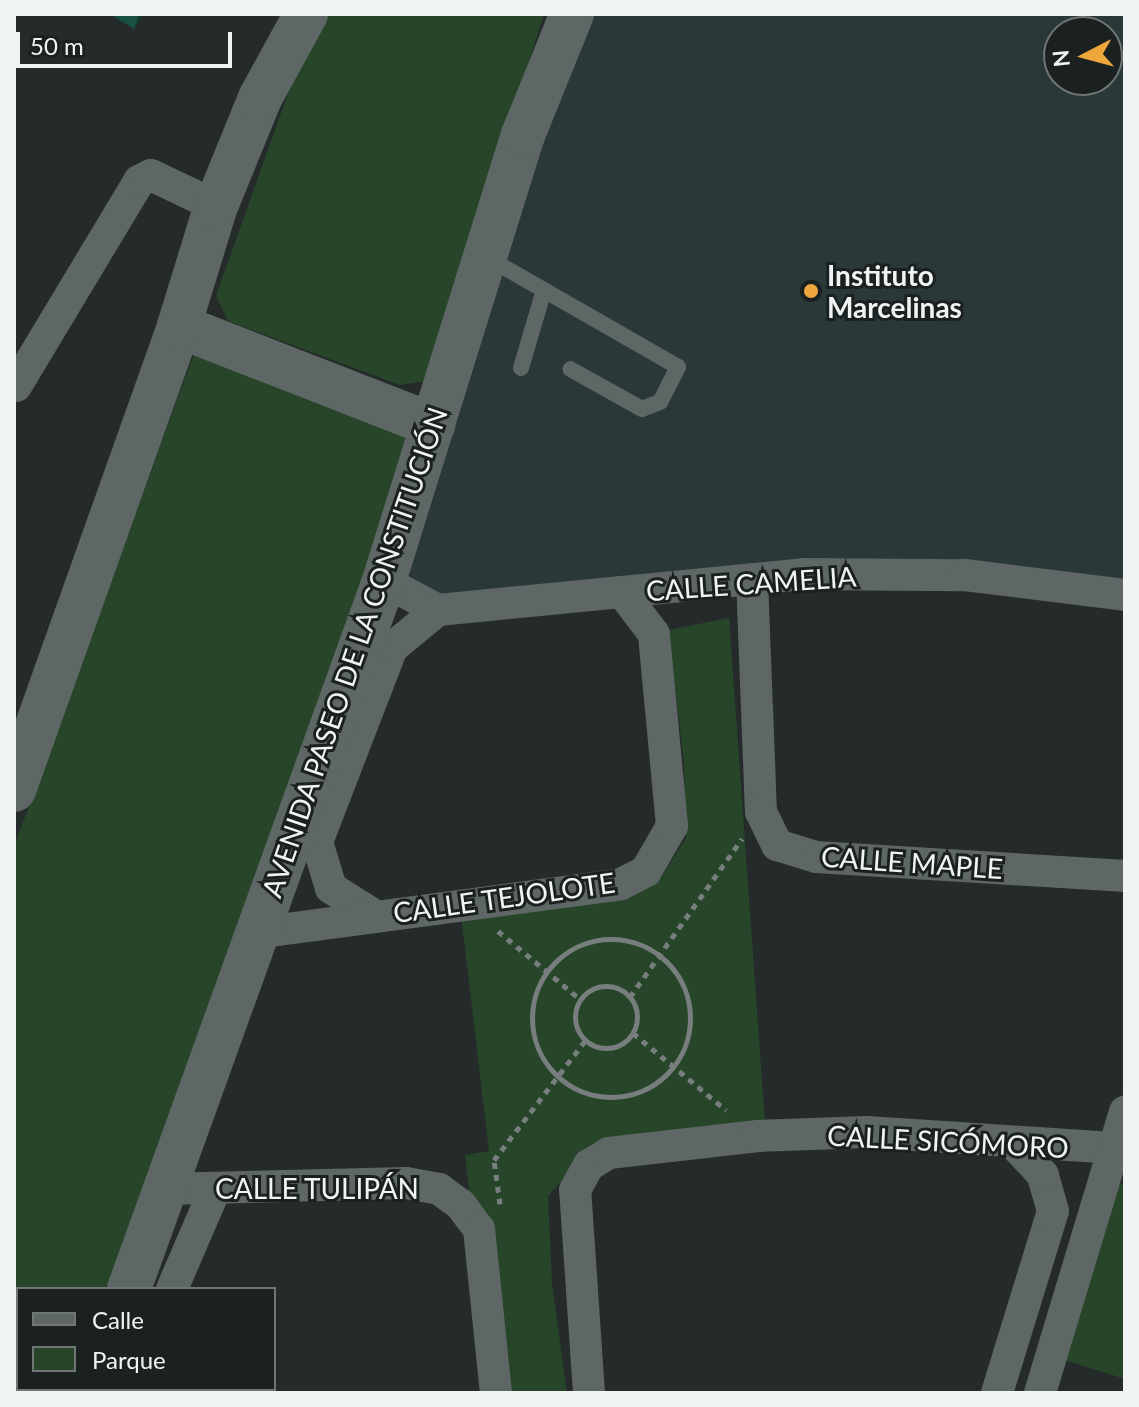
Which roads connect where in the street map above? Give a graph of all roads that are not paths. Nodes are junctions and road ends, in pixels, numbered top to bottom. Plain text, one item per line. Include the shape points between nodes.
1 (306, 14) edge
2 (555, 14) edge
3 (572, 14) edge
4 (523, 135) junction
5 (216, 206) junction
6 (485, 257) junction
7 (544, 290) junction
8 (179, 326) junction
9 (521, 368) dead end
10 (570, 369) dead end
11 (16, 386) dead end
12 (433, 425) junction
13 (752, 579) junction
14 (384, 581) junction
15 (622, 592) junction
16 (1125, 595) edge
17 (438, 610) junction
18 (14, 790) edge
19 (1125, 876) edge
20 (374, 915) junction
21 (256, 933) junction
22 (1125, 1112) edge
23 (1012, 1142) junction
24 (1112, 1148) junction
25 (164, 1189) junction
26 (215, 1189) junction
27 (130, 1287) edge
28 (173, 1287) edge
29 (496, 1393) edge
30 (589, 1393) edge
31 (997, 1393) edge
32 (1040, 1393) edge

1 - 5 street via 260,98
2 - 4 street
3 - 4 street, AVENIDA PASEO DE LA CONSTITUCIÓN
4 - 6 street, AVENIDA PASEO DE LA CONSTITUCIÓN
5 - 8 street
5 - 11 street via 151,175 139,181
6 - 7 lane
6 - 12 street, AVENIDA PASEO DE LA CONSTITUCIÓN
7 - 9 lane
7 - 10 lane via 678,367 660,402 642,409
8 - 12 street
8 - 18 street
12 - 14 street, AVENIDA PASEO DE LA CONSTITUCIÓN
13 - 15 street, CALLE CAMELIA
13 - 16 street, CALLE CAMELIA via 965,575
13 - 19 street, CALLE MAPLE via 761,812 777,845 816,857
14 - 17 street
14 - 21 street, AVENIDA PASEO DE LA CONSTITUCIÓN
15 - 17 street, CALLE CAMELIA
15 - 20 street, CALLE TEJOLOTE via 654,634 672,826 646,871 621,884
17 - 20 street via 392,648 317,842 331,888
20 - 21 street, CALLE TEJOLOTE
21 - 25 street, AVENIDA PASEO DE LA CONSTITUCIÓN
22 - 24 street
23 - 24 street, CALLE SICÓMORO
23 - 30 street, CALLE SICÓMORO via 867,1132 758,1136 609,1153 589,1165 575,1190
23 - 31 street via 1043,1175 1053,1211
24 - 32 street
25 - 26 street, CALLE TULIPÁN
25 - 27 street, AVENIDA PASEO DE LA CONSTITUCIÓN
26 - 28 street
26 - 29 street, CALLE TULIPÁN via 406,1183 439,1189 460,1204 479,1229

